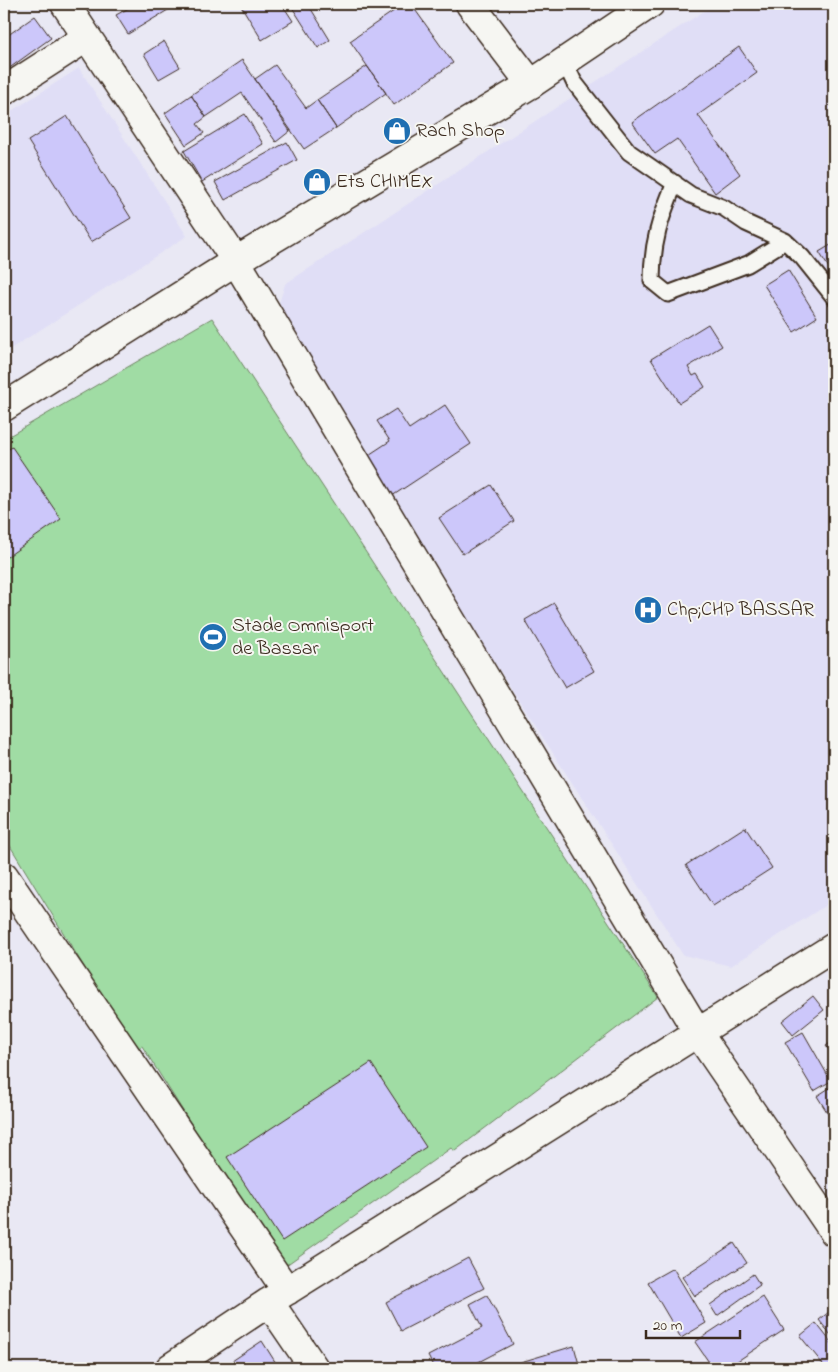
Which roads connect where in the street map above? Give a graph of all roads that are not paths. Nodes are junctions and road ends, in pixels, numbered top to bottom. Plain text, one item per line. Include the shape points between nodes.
1 (65, 4) edge
2 (470, 4) edge
3 (650, 4) edge
4 (86, 38) junction
5 (565, 63) junction
6 (531, 84) junction
7 (4, 91) edge
8 (675, 183) junction
9 (785, 241) junction
10 (236, 261) junction
11 (834, 297) edge
12 (4, 407) edge
13 (4, 876) edge
14 (834, 947) edge
15 (698, 1033) junction
16 (834, 1232) edge
17 (278, 1296) junction
18 (170, 1368) edge
19 (314, 1368) edge

1 - 4 street
2 - 6 street
3 - 5 street
4 - 7 street
4 - 10 street
5 - 6 street
5 - 8 lane via 574,82 628,152
6 - 10 street
8 - 9 lane via 692,195 724,208 746,223
8 - 9 lane via 652,251 652,281 668,294 748,264
9 - 11 lane
10 - 12 street
10 - 15 street
13 - 17 street
14 - 15 street
15 - 16 street
15 - 17 street
17 - 18 street
17 - 19 street

